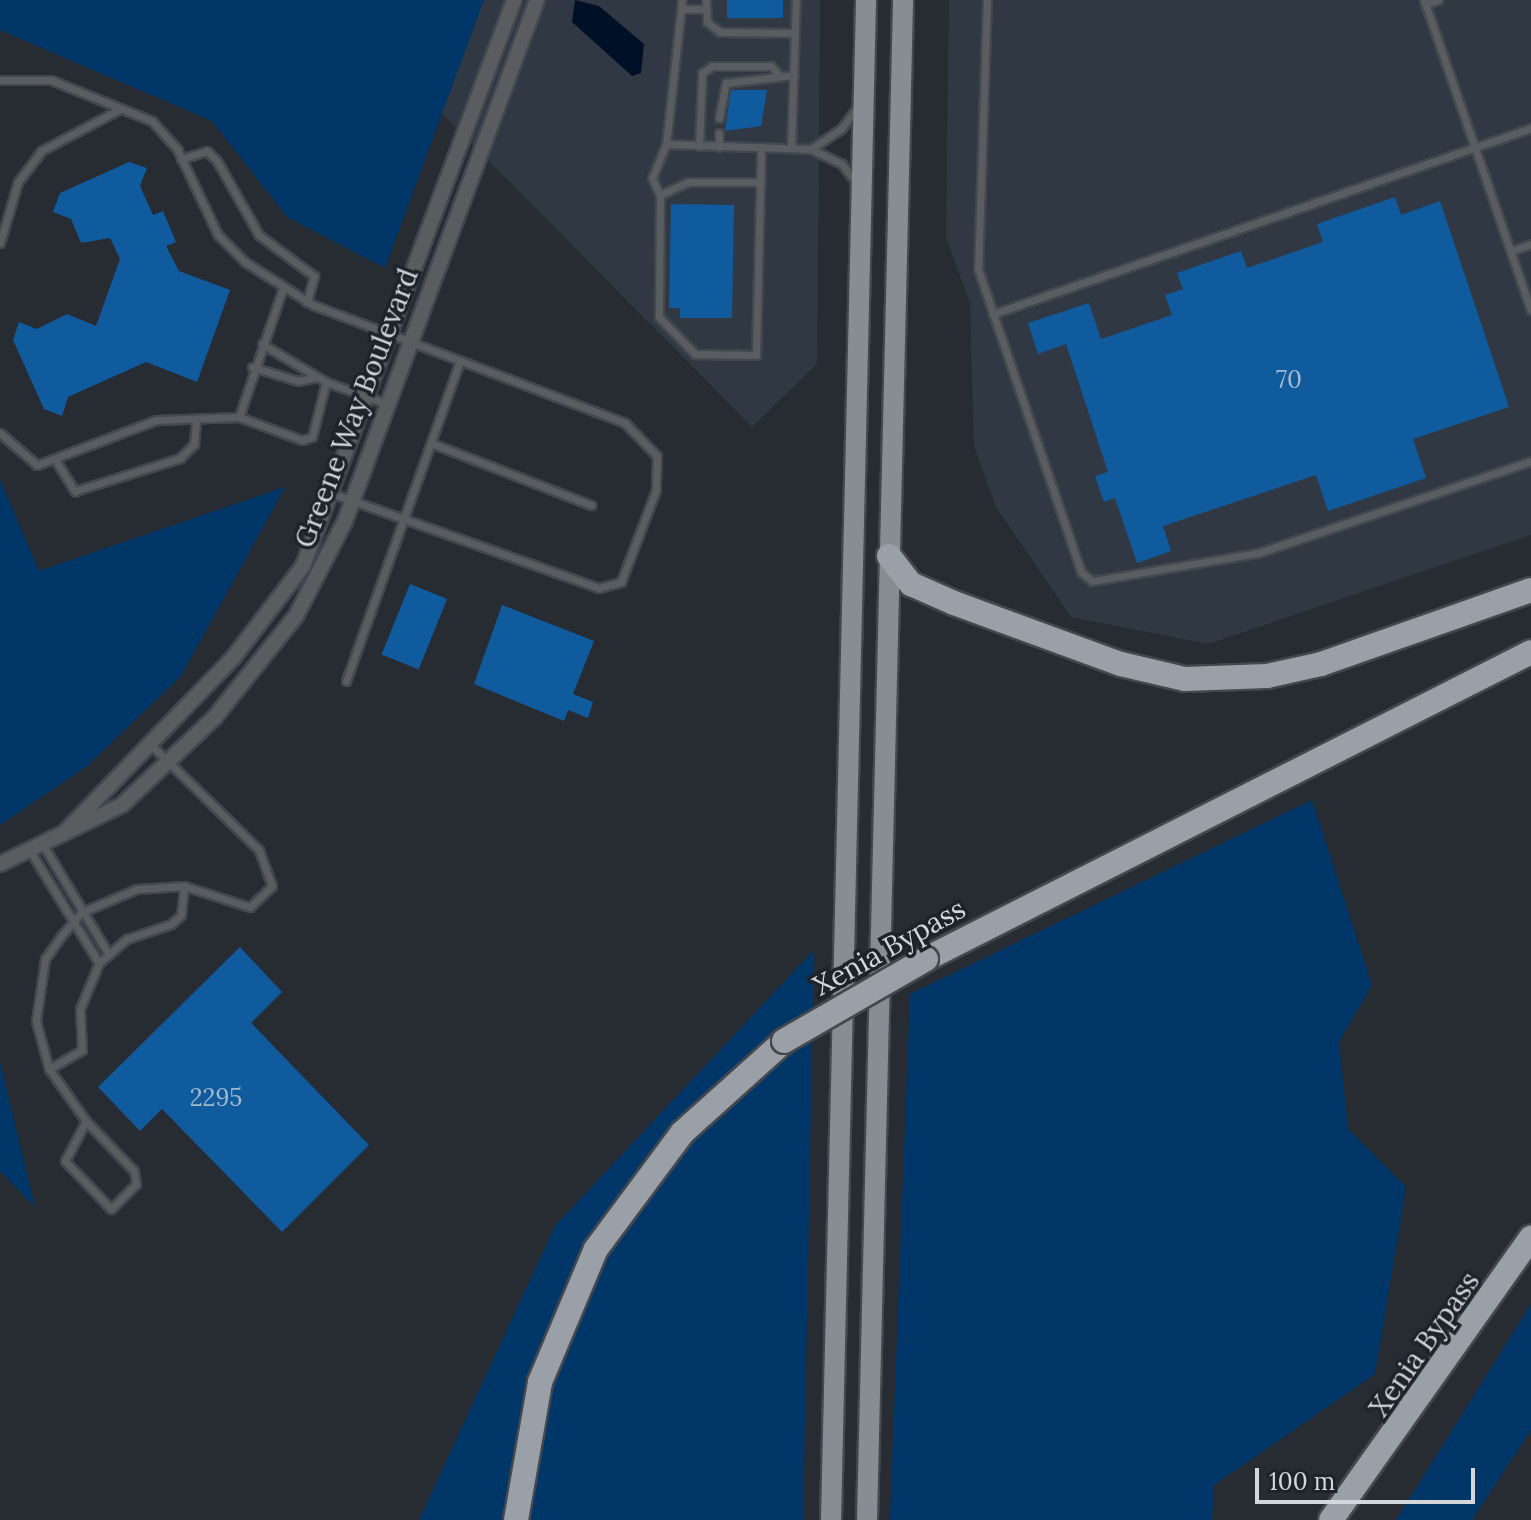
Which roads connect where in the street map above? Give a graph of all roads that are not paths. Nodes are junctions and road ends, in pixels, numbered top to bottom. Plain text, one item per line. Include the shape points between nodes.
1 (514, 0) edge
2 (537, 0) edge
3 (796, 0) edge
4 (866, 0) edge
5 (903, 0) edge
6 (987, 0) edge
7 (1438, 0) edge
8 (1425, 2) edge
9 (682, 4) edge
10 (706, 4) edge
11 (795, 33) junction
12 (779, 75) junction
13 (794, 75) junction
14 (0, 80) edge
15 (863, 100) junction
16 (120, 109) junction
17 (719, 118) dead end
18 (1531, 128) edge
19 (719, 133) dead end
20 (666, 144) junction
21 (699, 146) junction
22 (719, 147) junction
23 (761, 147) junction
24 (791, 148) junction
25 (1476, 148) junction
26 (811, 149) junction
27 (181, 159) junction
28 (761, 182) junction
29 (861, 190) junction
30 (660, 195) junction
31 (0, 243) edge
32 (1531, 244) edge
33 (1511, 251) junction
34 (283, 288) junction
35 (307, 302) junction
36 (1531, 310) edge
37 (993, 314) junction
38 (391, 337) junction
39 (409, 343) junction
40 (262, 344) junction
41 (460, 361) junction
42 (252, 367) junction
43 (317, 377) junction
44 (326, 382) junction
45 (369, 396) junction
46 (387, 404) junction
47 (239, 417) junction
48 (196, 419) junction
49 (0, 433) edge
50 (431, 443) junction
51 (56, 461) junction
52 (1531, 461) edge
53 (333, 494) junction
54 (352, 501) junction
55 (591, 505) dead end
56 (403, 520) junction
57 (889, 556) junction
58 (1531, 590) edge
59 (1531, 652) edge
60 (346, 681) dead end
61 (151, 745) junction
62 (172, 763) junction
63 (63, 834) junction
64 (36, 848) junction
65 (0, 864) edge
66 (184, 886) junction
67 (82, 912) junction
68 (74, 921) junction
69 (109, 955) junction
70 (99, 963) junction
71 (49, 1069) junction
72 (86, 1121) junction
73 (1531, 1241) edge
74 (516, 1520) edge
75 (831, 1520) edge
76 (867, 1520) edge
77 (1331, 1520) edge
78 (1343, 1520) edge

1 - 38 street, Greene Way Boulevard
2 - 39 street, Greene Way Boulevard
3 - 11 lane
4 - 15 main road
5 - 57 main road
6 - 37 lane via 976,248
7 - 8 lane
8 - 25 lane
9 - 10 lane
9 - 20 lane
10 - 11 lane via 707,22 720,32
11 - 13 lane
12 - 13 lane
12 - 17 lane via 769,82 726,83 719,90
12 - 21 lane via 771,66 712,66 702,73
13 - 24 lane
14 - 16 lane via 51,80
15 - 26 lane via 841,129
15 - 29 main road
16 - 27 lane via 152,121
16 - 31 lane via 41,151 18,182
18 - 25 lane
19 - 22 lane
20 - 21 lane
20 - 30 lane via 652,178
21 - 22 lane
22 - 23 lane
23 - 24 lane
23 - 28 lane
24 - 26 lane
25 - 33 lane
25 - 37 lane
26 - 29 lane via 842,164
27 - 34 lane via 218,235
27 - 35 lane via 207,151 217,161 259,235 314,276
28 - 30 lane via 688,182
28 - 30 lane via 756,355 695,354 659,317
29 - 75 main road
32 - 33 lane
33 - 36 lane
34 - 35 lane
34 - 40 lane
35 - 38 lane
37 - 52 lane via 1081,572 1092,581 1258,553
38 - 39 lane
38 - 45 street, Greene Way Boulevard
39 - 41 lane
39 - 46 street, Greene Way Boulevard
40 - 42 lane
40 - 43 lane
41 - 50 lane
41 - 56 lane via 643,434 657,456 656,490 621,582 610,587
42 - 43 lane via 298,381
42 - 47 lane
43 - 44 lane
44 - 45 lane
44 - 47 lane via 312,437
45 - 46 lane
45 - 53 street, Greene Way Boulevard
46 - 54 street, Greene Way Boulevard
47 - 48 lane
48 - 51 lane via 156,420
48 - 51 lane via 194,444 180,458 75,491
49 - 51 lane via 26,460
50 - 55 lane
50 - 56 lane
53 - 54 lane
53 - 61 street, Greene Way Boulevard via 280,603
54 - 56 lane
54 - 62 street, Greene Way Boulevard via 296,616
56 - 60 lane
57 - 58 highway via 898,573 941,598 1121,664 1185,679 1267,676 1321,664
57 - 76 main road
59 - 74 highway, Xenia Bypass, bridge via 926,959 784,1041 682,1133 596,1249 540,1382
61 - 62 lane
61 - 63 street, Greene Way Boulevard
62 - 63 street, Greene Way Boulevard via 122,805
62 - 66 lane via 259,850 272,886 250,907
63 - 64 street, Greene Way Boulevard
64 - 65 street, Greene Way Boulevard
64 - 67 lane
64 - 68 lane
66 - 67 lane via 137,889
66 - 69 lane via 181,915 171,924 140,932
67 - 68 lane
67 - 69 lane
68 - 70 lane
68 - 71 lane via 45,959 38,986 36,1021
69 - 70 lane
70 - 71 lane via 80,1009 82,1050
71 - 72 lane
72 - 72 lane via 65,1161 111,1209 136,1184 134,1171
73 - 77 highway
73 - 78 highway, Xenia Bypass

